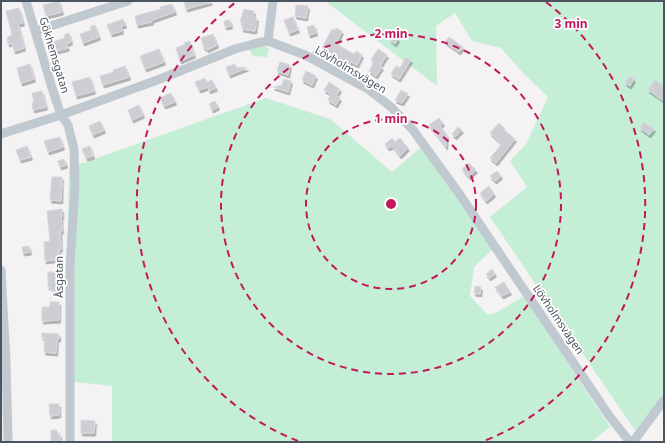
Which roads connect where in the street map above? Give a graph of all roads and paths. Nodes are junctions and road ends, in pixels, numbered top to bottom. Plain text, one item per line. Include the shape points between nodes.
1 (26, 1) edge
2 (128, 1) edge
3 (273, 1) edge
4 (35, 31) junction
5 (268, 40) junction
6 (61, 115) junction
7 (1, 134) edge
8 (1, 270) edge
9 (664, 400) edge
10 (8, 442) edge
11 (70, 442) edge
12 (632, 442) edge

1 - 4 street, Gökhemsgatan
2 - 4 street
3 - 5 street
4 - 6 street, Gökhemsgatan
5 - 6 street via 235,49
5 - 12 street, Lövholmsvägen via 305,55 368,90 391,106 413,130 458,192 610,417
6 - 7 street
6 - 11 street, Åsgatan via 70,130 75,159 70,266
8 - 10 street
9 - 12 street, Lövholmsvägen

